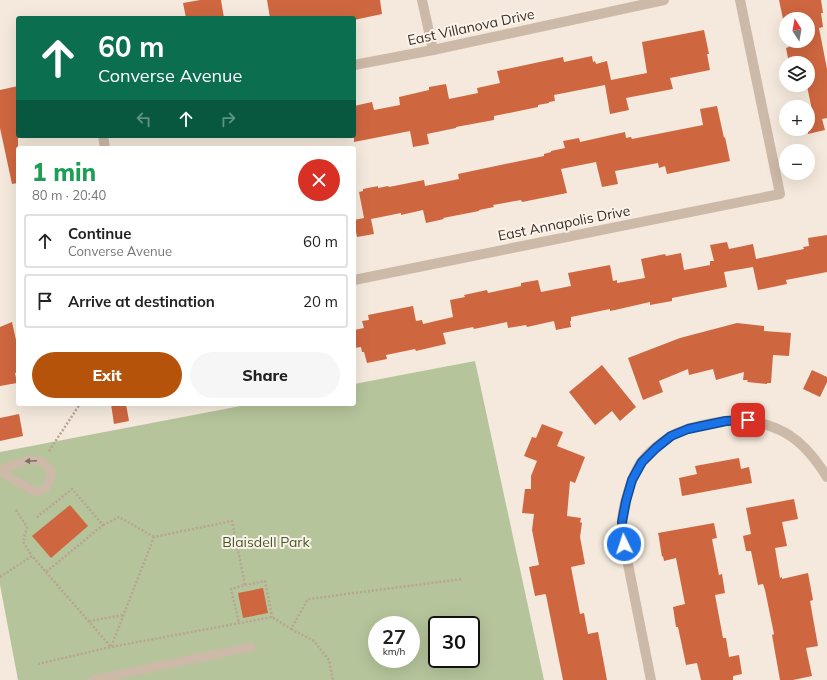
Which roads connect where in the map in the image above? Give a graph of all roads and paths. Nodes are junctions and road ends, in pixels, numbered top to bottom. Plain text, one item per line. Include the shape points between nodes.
1 (422, 0) edge
2 (664, 0) edge
3 (740, 0) edge
4 (433, 50) junction
5 (356, 65) edge
6 (356, 280) edge
7 (79, 406) edge
8 (42, 461) junction
9 (0, 471) edge
10 (827, 477) edge
11 (16, 510) dead end
12 (37, 517) dead end
13 (103, 524) junction
14 (154, 537) junction
15 (32, 556) junction
16 (46, 572) junction
17 (0, 577) edge
18 (463, 579) dead end
19 (245, 585) junction
20 (124, 614) junction
21 (272, 617) junction
22 (89, 621) junction
23 (239, 623) junction
24 (291, 629) junction
25 (111, 647) junction
26 (251, 647) dead end
27 (38, 664) dead end
28 (92, 680) edge
29 (333, 680) edge
30 (651, 680) edge

1 - 4 street
2 - 4 street, East Villanova Drive
3 - 6 street, East Annapolis Drive via 780,194
4 - 5 street, East Villanova Drive
7 - 8 path
8 -> 9 lane via 28,460
8 - 9 lane via 52,473 46,488 35,492
10 - 30 street via 803,445 788,434 748,420 726,421 688,429 671,436 642,462 632,480 622,522 624,544
11 - 15 path via 27,527 23,542
12 - 13 path via 72,490
13 - 14 path via 120,517
13 - 16 path
14 - 19 path via 232,521
14 - 20 path
15 - 16 path
15 - 17 path
16 - 22 path
18 - 24 path via 308,599
19 - 21 path via 265,581
19 - 23 path via 232,589
20 - 22 path
20 - 25 path
21 - 23 path
21 - 24 path
22 - 25 path
23 - 25 path
24 - 29 path via 314,641 329,660
25 - 27 path
26 - 28 lane

